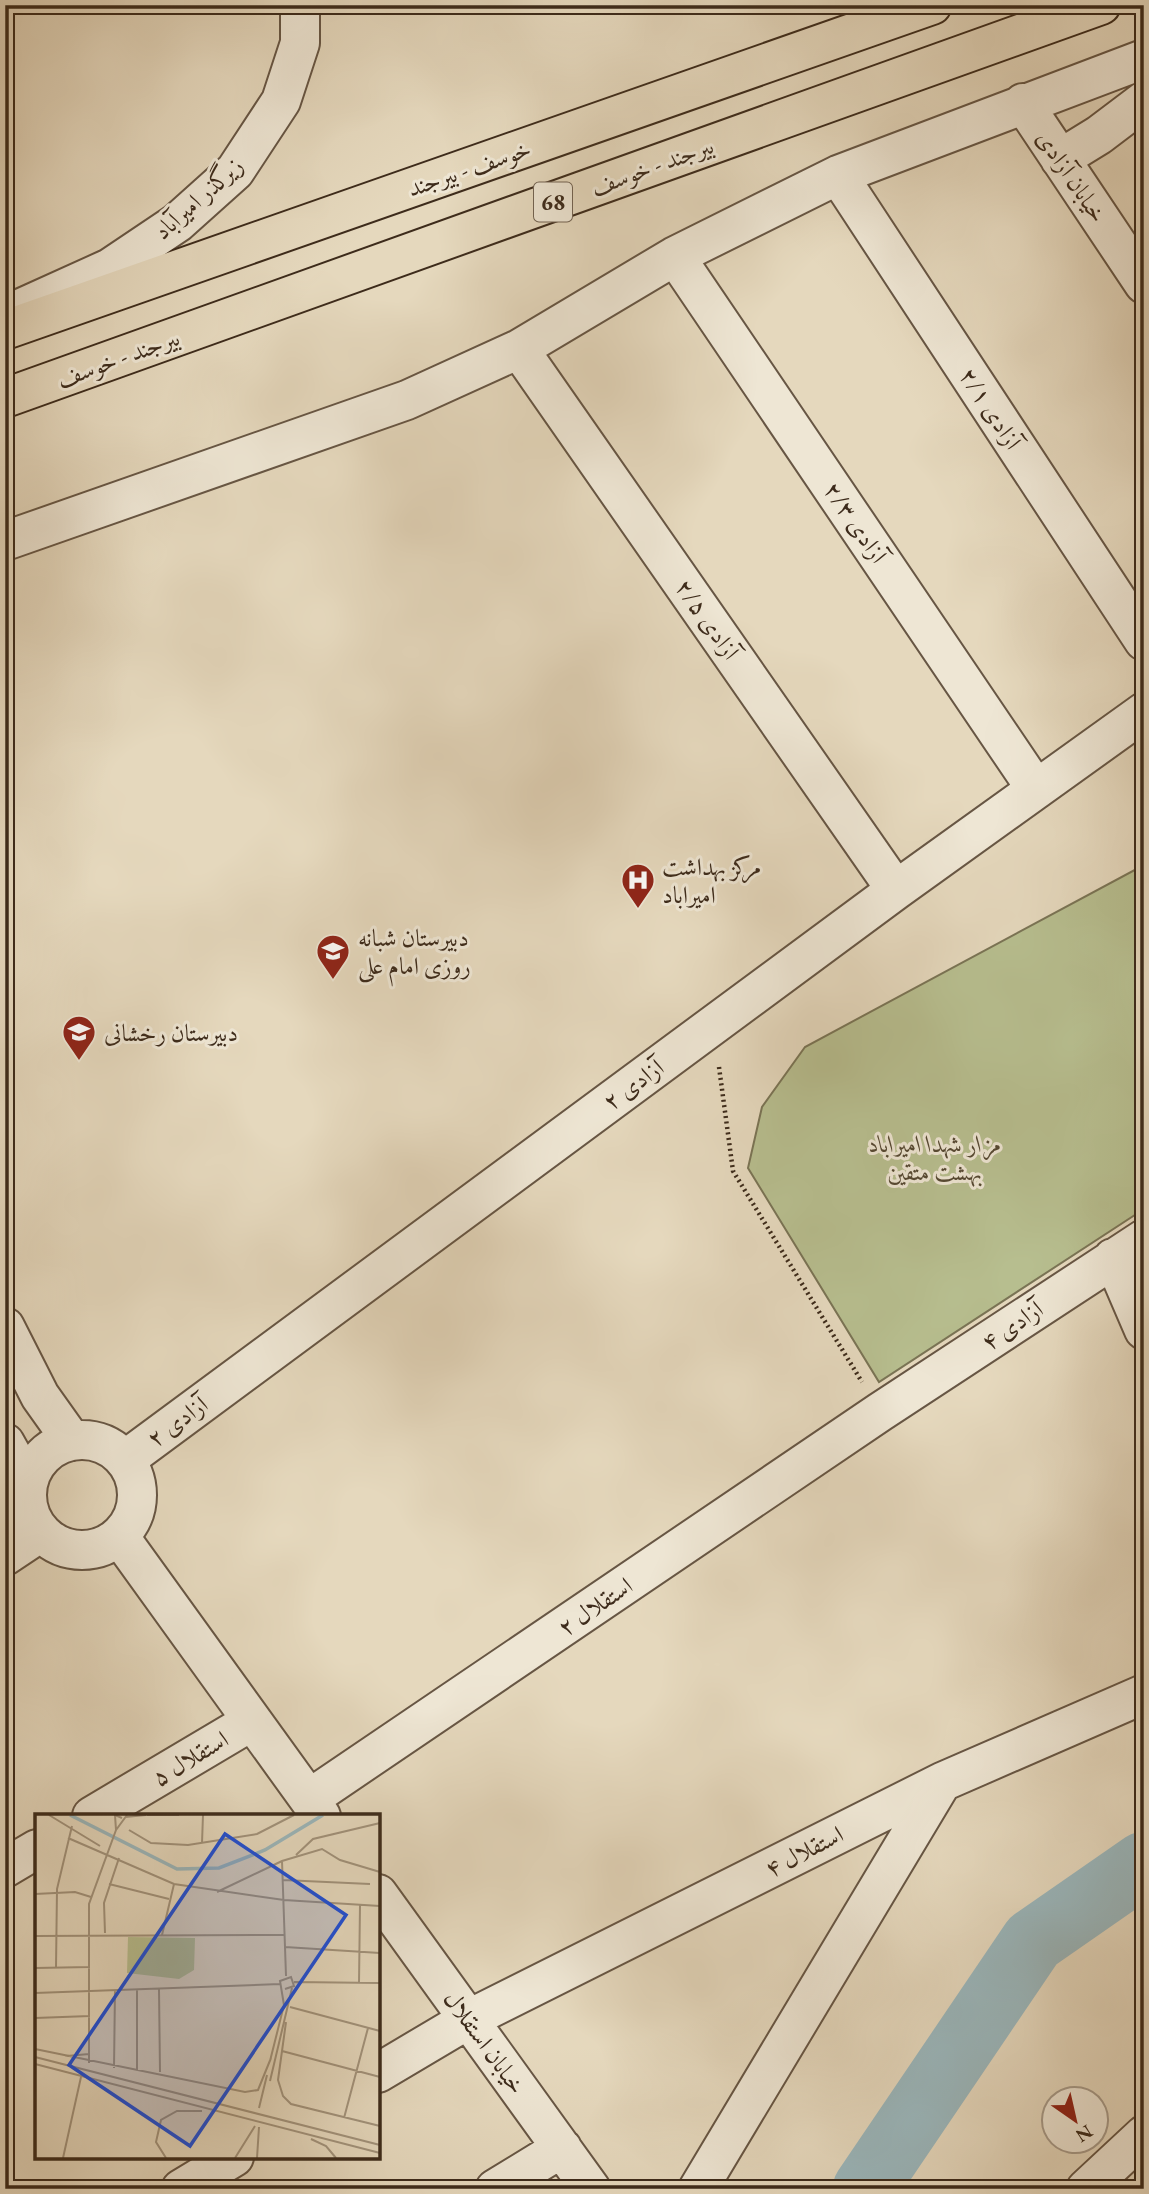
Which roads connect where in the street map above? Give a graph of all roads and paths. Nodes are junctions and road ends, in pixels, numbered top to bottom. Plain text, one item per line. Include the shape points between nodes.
1 (300, 5) edge
2 (932, 5) edge
3 (1101, 5) edge
4 (1144, 59) edge
5 (1144, 101) edge
6 (1023, 103) junction
7 (1060, 159) junction
8 (838, 175) junction
9 (675, 256) junction
10 (1144, 284) edge
11 (5, 315) edge
12 (5, 330) edge
13 (519, 349) junction
14 (5, 398) edge
15 (5, 541) edge
16 (1144, 641) edge
17 (1144, 712) edge
18 (1037, 789) junction
19 (896, 890) junction
20 (713, 1025) junction
21 (1128, 1249) edge
22 (5, 1327) edge
23 (1144, 1330) edge
24 (880, 1412) junction
25 (72, 1441) junction
26 (5, 1444) edge
27 (125, 1460) junction
28 (28, 1484) junction
29 (41, 1532) junction
30 (119, 1536) junction
31 (5, 1556) edge
32 (1144, 1694) edge
33 (252, 1721) junction
34 (942, 1782) junction
35 (315, 1807) edge
36 (95, 1814) edge
37 (35, 1850) edge
38 (5, 1868) edge
39 (380, 1897) edge
40 (468, 2019) junction
41 (380, 2072) edge
42 (1144, 2135) edge
43 (562, 2148) junction
44 (231, 2159) edge
45 (181, 2189) edge
46 (495, 2189) edge
47 (592, 2189) edge
48 (698, 2189) edge
49 (1086, 2189) edge

1 - 11 street, زیرگذر امیرآباد via 300,43 281,102 235,170 177,223 110,268
2 - 12 highway, خوسف - بیرجند / 68
3 - 14 highway, بیرجند - خوسف / 68
4 - 6 street
5 - 7 street
6 - 7 street, خیابان آزادی
6 - 8 street
7 - 10 street, خیابان آزادی
8 - 9 street
8 - 16 street, آزادی ۲/۱
9 - 13 street
9 - 18 street, آزادی ۲/۳
13 - 15 street via 407,400
13 - 19 street, آزادی ۲/۵
17 - 18 street, آزادی ۲
18 - 19 street, آزادی ۲
19 - 20 street, آزادی ۲
20 - 24 path via 733,1171
20 - 27 street, آزادی ۲
21 - 23 street
21 - 24 street, آزادی ۴
22 - 25 street via 40,1396
24 - 35 street, استقلال ۲
25 - 27 street via 92,1441
25 - 28 street via 53,1449 37,1464
26 - 28 street
27 - 30 street via 134,1475 136,1508
28 - 29 street via 32,1517
29 - 30 street via 71,1549 104,1546
29 - 31 street
30 - 33 street
32 - 34 street, استقلال ۴
33 - 35 street
33 - 36 street, استقلال ۵
34 - 40 street, استقلال ۴
34 - 48 street
37 - 38 street
39 - 40 street, خیابان استقلال
40 - 41 street, استقلال ۴
40 - 43 street, خیابان استقلال
42 - 49 street
43 - 46 street
43 - 47 street, خیابان استقلال
44 - 45 street

